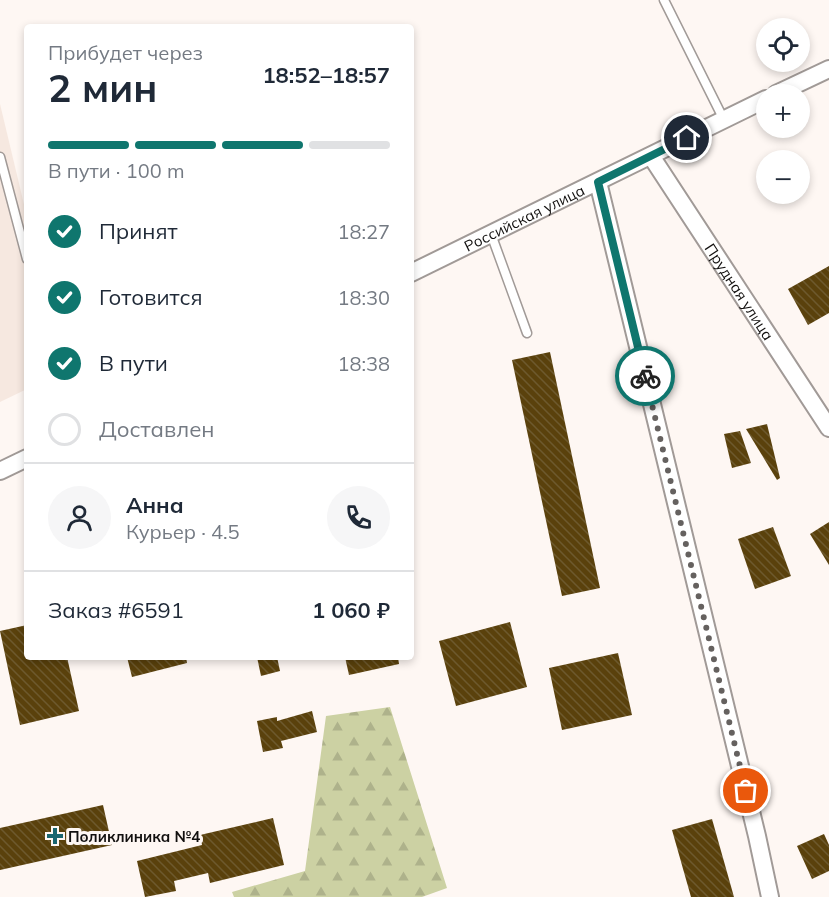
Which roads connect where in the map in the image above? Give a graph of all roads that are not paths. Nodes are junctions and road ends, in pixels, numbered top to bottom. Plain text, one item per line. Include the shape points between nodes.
1 (664, 0) edge
2 (829, 69) edge
3 (797, 84) edge
4 (756, 104) edge
5 (724, 120) junction
6 (651, 156) junction
7 (0, 157) edge
8 (598, 182) junction
9 (491, 234) junction
10 (24, 248) edge
11 (414, 272) edge
12 (527, 333) dead end
13 (829, 428) edge
14 (24, 459) edge
15 (0, 471) edge
16 (770, 897) edge

1 - 5 lane
2 - 3 street
4 - 5 street, Российская улица
5 - 6 street, Российская улица
6 - 8 street, Российская улица
6 - 13 street, Прудная улица
7 - 10 lane
8 - 9 street, Российская улица
8 - 16 street
9 - 11 street, Российская улица
9 - 12 lane
14 - 15 street

